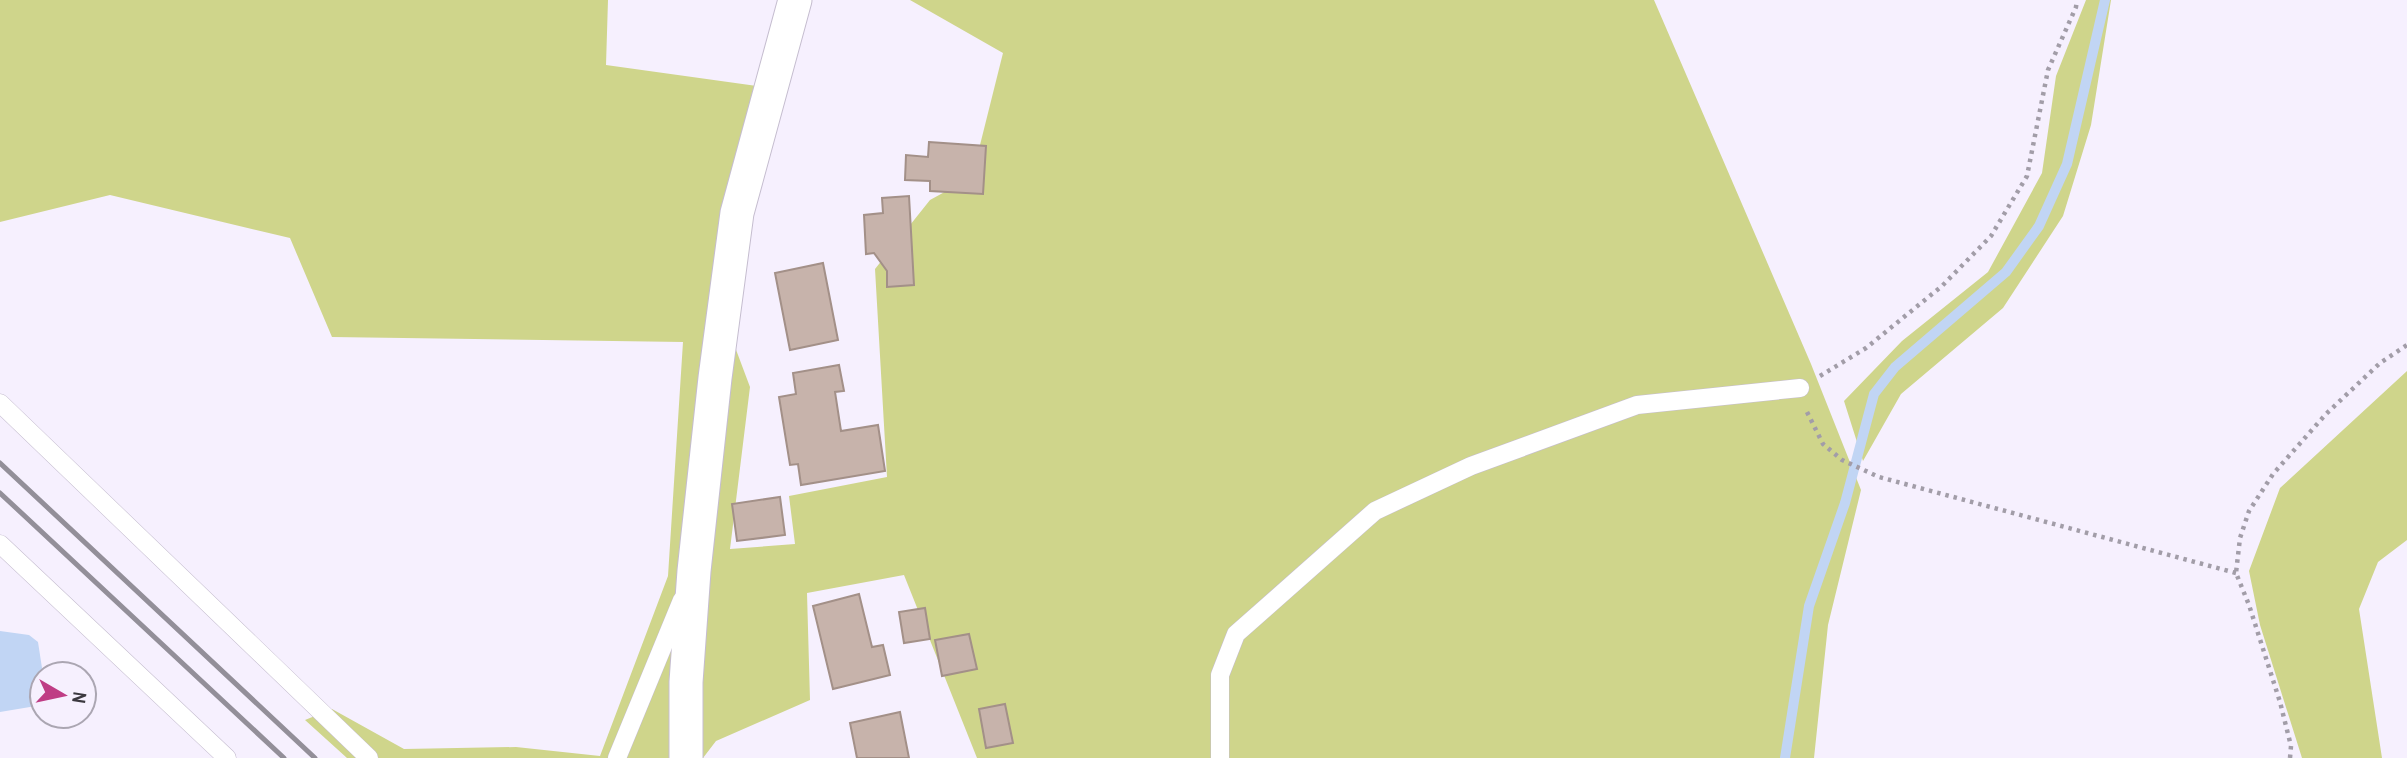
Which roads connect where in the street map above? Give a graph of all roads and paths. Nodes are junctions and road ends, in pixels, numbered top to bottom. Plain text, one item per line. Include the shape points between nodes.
1 (795, 0) edge
2 (2077, 0) edge
3 (2407, 345) edge
4 (1800, 388) junction
5 (0, 403) edge
6 (0, 544) edge
7 (694, 571) junction
8 (2236, 573) junction
9 (227, 758) edge
10 (369, 758) edge
11 (617, 758) edge
12 (686, 758) edge
13 (1220, 758) edge
14 (2290, 758) edge

1 - 7 street via 737,213
2 - 4 path via 2048,70 2027,176 1991,236 1942,286 1866,348
3 - 8 path via 2379,363 2326,414 2273,474 2249,512
4 - 8 path via 1823,443 1842,460 1879,477
4 - 13 lane via 1637,405 1471,466 1375,511 1236,634 1220,675
5 - 10 lane
6 - 9 lane
7 - 11 lane
7 - 12 street
8 - 14 path via 2280,702

